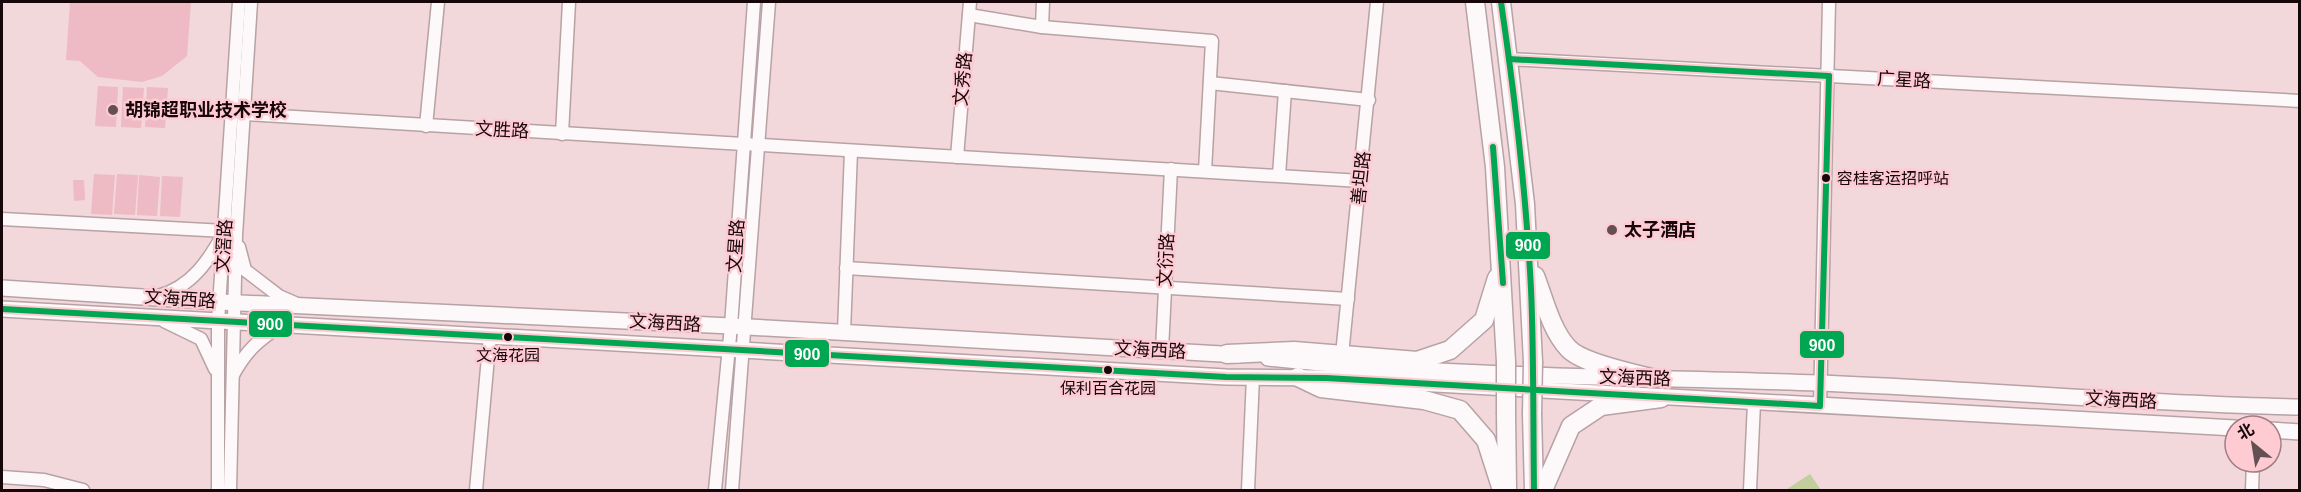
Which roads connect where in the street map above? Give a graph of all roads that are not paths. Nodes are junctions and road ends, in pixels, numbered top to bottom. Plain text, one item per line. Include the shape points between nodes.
1 (239, 2) edge
2 (251, 2) edge
3 (438, 2) edge
4 (570, 2) edge
5 (754, 2) edge
6 (769, 2) edge
7 (970, 2) edge
8 (1043, 2) edge
9 (1377, 2) edge
10 (1475, 2) edge
11 (1501, 2) edge
12 (1829, 2) edge
13 (969, 15) junction
14 (1042, 27) junction
15 (1509, 59) junction
16 (1829, 76) junction
17 (1210, 83) junction
18 (1285, 91) junction
19 (1369, 100) junction
20 (2300, 101) edge
21 (245, 114) junction
22 (426, 126) junction
23 (562, 134) junction
24 (743, 145) junction
25 (759, 146) junction
26 (851, 151) junction
27 (957, 157) junction
28 (1171, 169) junction
29 (1205, 171) junction
30 (1279, 175) junction
31 (1361, 181) junction
32 (2, 219) edge
33 (230, 233) junction
34 (1502, 258) junction
35 (1529, 260) junction
36 (846, 268) junction
37 (2, 288) edge
38 (1165, 288) junction
39 (151, 298) junction
40 (1348, 299) junction
41 (227, 302) junction
42 (299, 305) junction
43 (2, 309) edge
44 (154, 317) junction
45 (225, 322) junction
46 (282, 325) junction
47 (738, 326) junction
48 (844, 332) junction
49 (490, 335) junction
50 (727, 349) junction
51 (744, 350) junction
52 (1162, 350) junction
53 (1227, 354) junction
54 (1342, 355) junction
55 (218, 376) junction
56 (1253, 377) junction
57 (1298, 377) junction
58 (231, 378) junction
59 (1651, 378) junction
60 (1821, 384) junction
61 (1661, 398) junction
62 (1754, 403) junction
63 (1820, 406) junction
64 (2300, 407) edge
65 (2223, 427) edge
66 (2283, 431) edge
67 (2300, 432) edge
68 (2253, 474) edge
69 (2, 477) edge
70 (50, 486) edge
71 (83, 490) edge
72 (218, 490) edge
73 (230, 490) edge
74 (476, 490) edge
75 (715, 490) edge
76 (732, 490) edge
77 (1248, 490) edge
78 (1502, 490) edge
79 (1507, 490) edge
80 (1534, 490) edge
81 (1543, 490) edge
82 (1750, 490) edge
83 (2252, 490) edge

1 - 33 street, 文滘路
2 - 21 street, 文滘路
3 - 22 street
4 - 23 street
5 - 24 street, 文星路
6 - 25 street, 文星路
7 - 13 street, 文秀路
8 - 14 street
9 - 19 street, 善坦路
10 - 34 highway
11 - 15 highway
12 - 16 street
13 - 14 street
13 - 27 street, 文秀路
14 - 17 street via 1212,41
15 - 16 street, 广星路
15 - 35 highway
16 - 20 street, 广星路
16 - 60 street
17 - 18 street
17 - 29 street
18 - 19 street
18 - 30 street
19 - 31 street, 善坦路
21 - 22 street, 文胜路
21 - 33 street, 文滘路
22 - 23 street, 文胜路
23 - 24 street, 文胜路
24 - 25 street, 文胜路
24 - 47 street, 文星路
25 - 26 street, 文胜路
25 - 47 street, 文星路
26 - 27 street, 文胜路
26 - 36 street
27 - 28 street, 文胜路
28 - 29 street, 文胜路
28 - 38 street, 文衍路
29 - 30 street, 文胜路
30 - 31 street, 文胜路
31 - 40 street, 善坦路
32 - 33 street
33 - 39 street via 189,280
33 - 41 street, 文滘路
33 - 42 street via 245,270 279,296
34 - 54 highway via 1484,321 1450,350 1417,361
34 - 79 highway, bridge
35 - 59 highway via 1551,319 1568,349 1599,364
35 - 80 highway, bridge
36 - 38 street
36 - 48 street
37 - 39 main road, 文海西路
38 - 40 street
38 - 52 street, 文衍路
39 - 41 main road, 文海西路
40 - 54 street, 善坦路
41 - 42 main road, 文海西路
41 - 45 street, 文滘路
42 - 47 main road, 文海西路
43 - 44 main road, 文海西路
44 - 45 main road, 文海西路
44 - 55 street via 201,339
45 - 46 main road, 文海西路
45 - 55 street, 文滘路
45 - 58 street, 文滘路
46 - 49 main road, 文海西路
46 - 58 street via 260,338
47 - 48 main road, 文海西路
47 - 50 street, 文星路
47 - 51 street, 文星路
48 - 52 main road, 文海西路
49 - 50 main road, 文海西路
49 - 74 street
50 - 51 main road, 文海西路
50 - 75 street, 文星路
51 - 56 main road, 文海西路
51 - 76 street, 文星路
52 - 53 main road, 文海西路
53 - 54 highway via 1294,351
53 - 59 main road, 文海西路 via 1340,365
55 - 72 street, 文滘路
56 - 57 main road, 文海西路
56 - 77 street
57 - 61 main road, 文海西路
57 - 78 highway via 1321,388 1424,400 1460,410 1486,440
58 - 73 street, 文滘路
59 - 60 main road, 文海西路
60 - 63 street
60 - 64 main road, 文海西路
61 - 62 main road, 文海西路
61 - 81 highway via 1601,405 1571,426
62 - 63 main road, 文海西路
62 - 82 street
63 - 65 main road, 文海西路
66 - 67 main road
68 - 83 street
69 - 70 street
70 - 71 street

